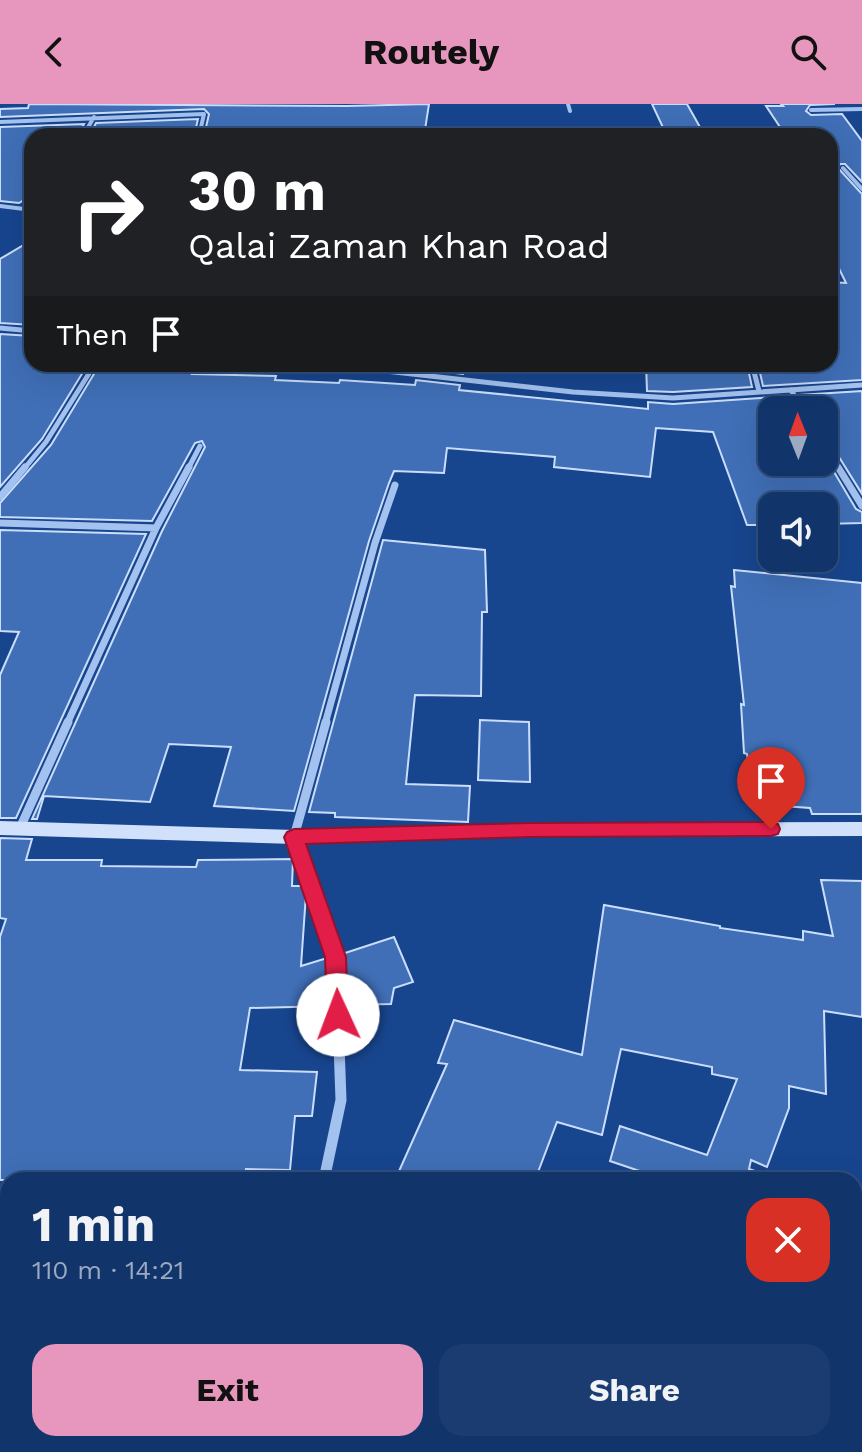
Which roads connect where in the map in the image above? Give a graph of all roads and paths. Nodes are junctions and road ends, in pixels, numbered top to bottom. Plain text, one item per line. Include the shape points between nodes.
1 (568, 104) edge
2 (848, 104) edge
3 (859, 109) edge
4 (811, 110) dead end
5 (570, 111) dead end
6 (94, 117) junction
7 (0, 122) edge
8 (88, 128) edge
9 (201, 128) edge
10 (843, 168) dead end
11 (862, 189) edge
12 (0, 206) edge
13 (24, 209) edge
14 (0, 328) edge
15 (24, 330) edge
16 (90, 372) edge
17 (400, 372) edge
18 (754, 372) edge
19 (862, 385) edge
20 (791, 390) junction
21 (759, 391) junction
22 (795, 396) edge
23 (200, 446) dead end
24 (838, 467) edge
25 (395, 485) dead end
26 (0, 497) edge
27 (862, 506) edge
28 (0, 523) edge
29 (156, 528) junction
30 (0, 828) edge
31 (19, 829) junction
32 (862, 829) edge
33 (294, 837) junction
34 (326, 1172) edge

1 - 5 street
2 - 3 street
3 - 4 street
6 - 7 street
6 - 8 street
6 - 9 street via 204,114
10 - 11 street
12 - 13 street
14 - 15 street
16 - 26 street via 46,442
17 - 21 street via 630,396
18 - 21 street
19 - 20 street
20 - 21 street
20 - 22 street
23 - 29 street
24 - 27 street
25 - 33 street
28 - 29 street
29 - 31 street
30 - 31 street
31 - 33 street
32 - 33 street
33 - 34 street via 335,957 341,1100

